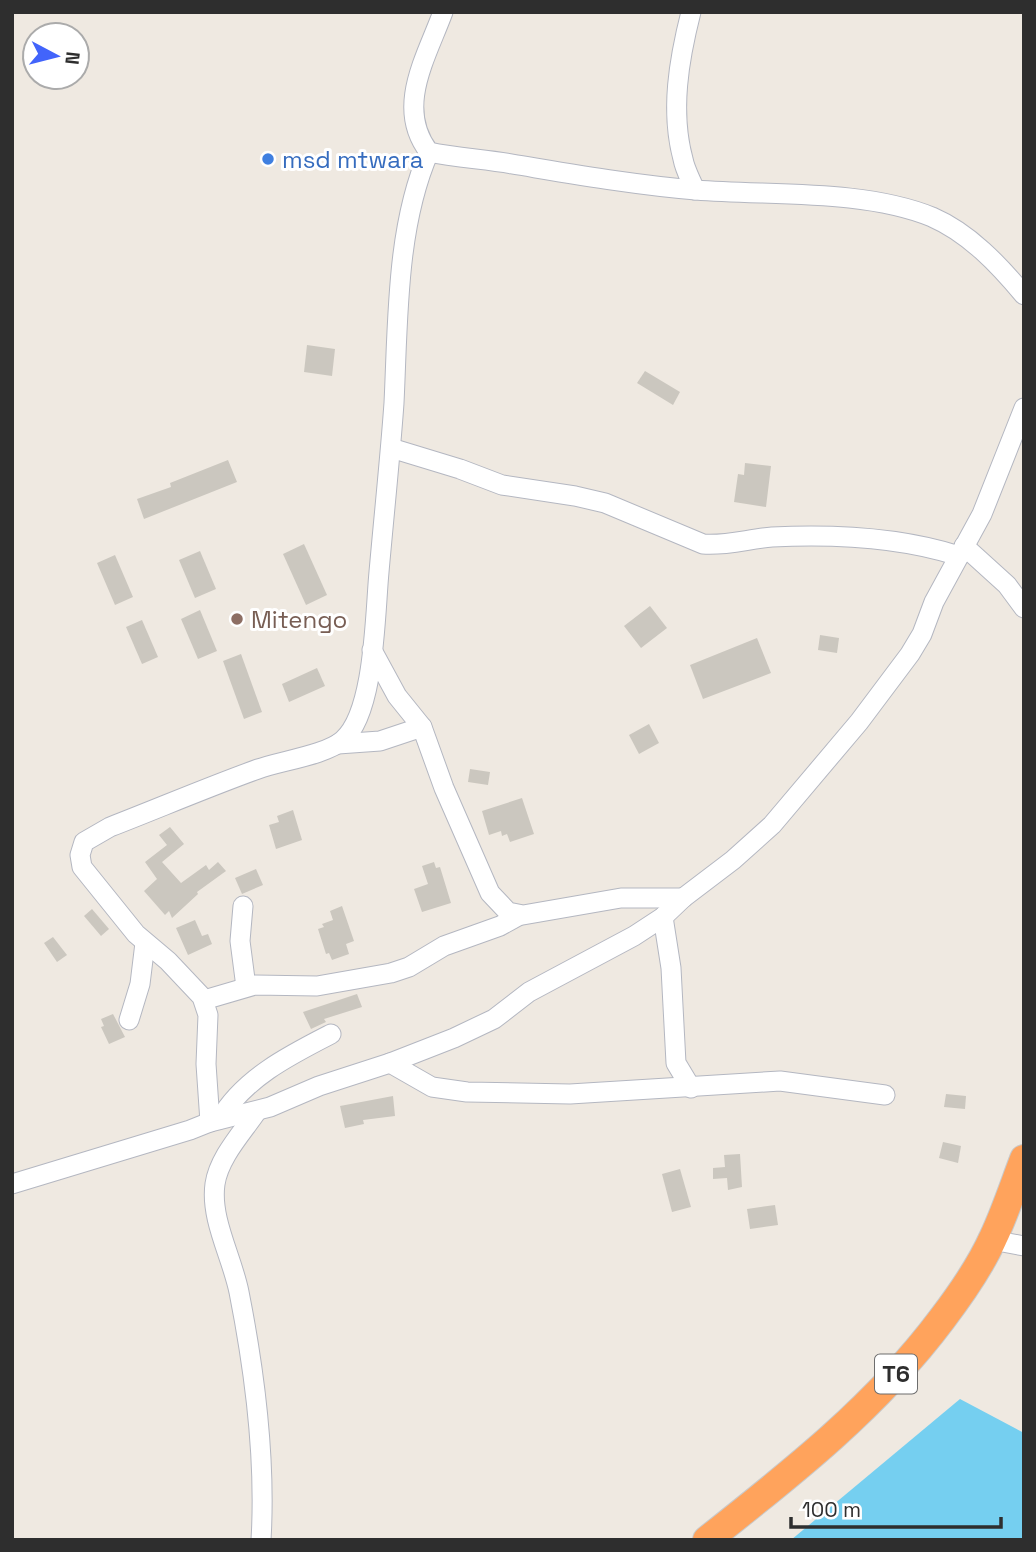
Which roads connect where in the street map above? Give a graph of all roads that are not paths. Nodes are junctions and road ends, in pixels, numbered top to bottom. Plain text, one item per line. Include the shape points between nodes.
1 (443, 12) edge
2 (691, 12) edge
3 (429, 152) junction
4 (695, 190) junction
5 (1024, 295) edge
6 (1024, 408) edge
7 (391, 448) junction
8 (961, 551) junction
9 (1024, 609) edge
10 (372, 650) junction
11 (422, 727) junction
12 (338, 744) junction
13 (683, 898) junction
14 (243, 906) dead end
15 (520, 915) junction
16 (663, 917) junction
17 (145, 943) junction
18 (246, 987) junction
19 (204, 1000) junction
20 (128, 1020) dead end
21 (331, 1034) dead end
22 (390, 1063) junction
23 (691, 1088) junction
24 (885, 1095) dead end
25 (257, 1111) junction
26 (215, 1120) junction
27 (1024, 1159) edge
28 (12, 1184) edge
29 (992, 1240) junction
30 (1024, 1246) edge
31 (261, 1540) edge
32 (707, 1540) edge

1 - 3 street via 412,99 415,131
2 - 4 street via 676,102 683,159
3 - 4 street
3 - 7 street via 415,188 407,234
4 - 5 street via 873,201 907,208 962,234
6 - 8 street via 982,514
7 - 8 street via 502,485 605,503 702,544 755,538 841,538
7 - 10 street
8 - 9 street via 1007,585
8 - 13 street via 922,634 859,722 772,825
10 - 11 street via 397,696
10 - 12 street via 360,712
11 - 12 street via 380,741
11 - 15 street via 490,893 503,909
12 - 17 street via 260,768 110,827 84,842 79,855 82,867
13 - 15 street via 621,898
13 - 16 street
14 - 18 street via 240,941
15 - 18 street via 391,973 317,986
16 - 22 street via 529,992 494,1018
16 - 23 street via 671,968 674,1055
17 - 19 street
17 - 20 street via 140,984
18 - 19 street
19 - 26 street via 206,1064
21 - 26 street via 268,1070
22 - 23 street via 432,1087 467,1092 570,1094
22 - 25 street
23 - 24 street via 780,1081
25 - 26 street
25 - 31 street via 222,1165 214,1190 239,1291 253,1377 264,1476
26 - 28 street
27 - 29 highway, T6
29 - 30 street
29 - 32 highway, T6 via 925,1342 870,1403

